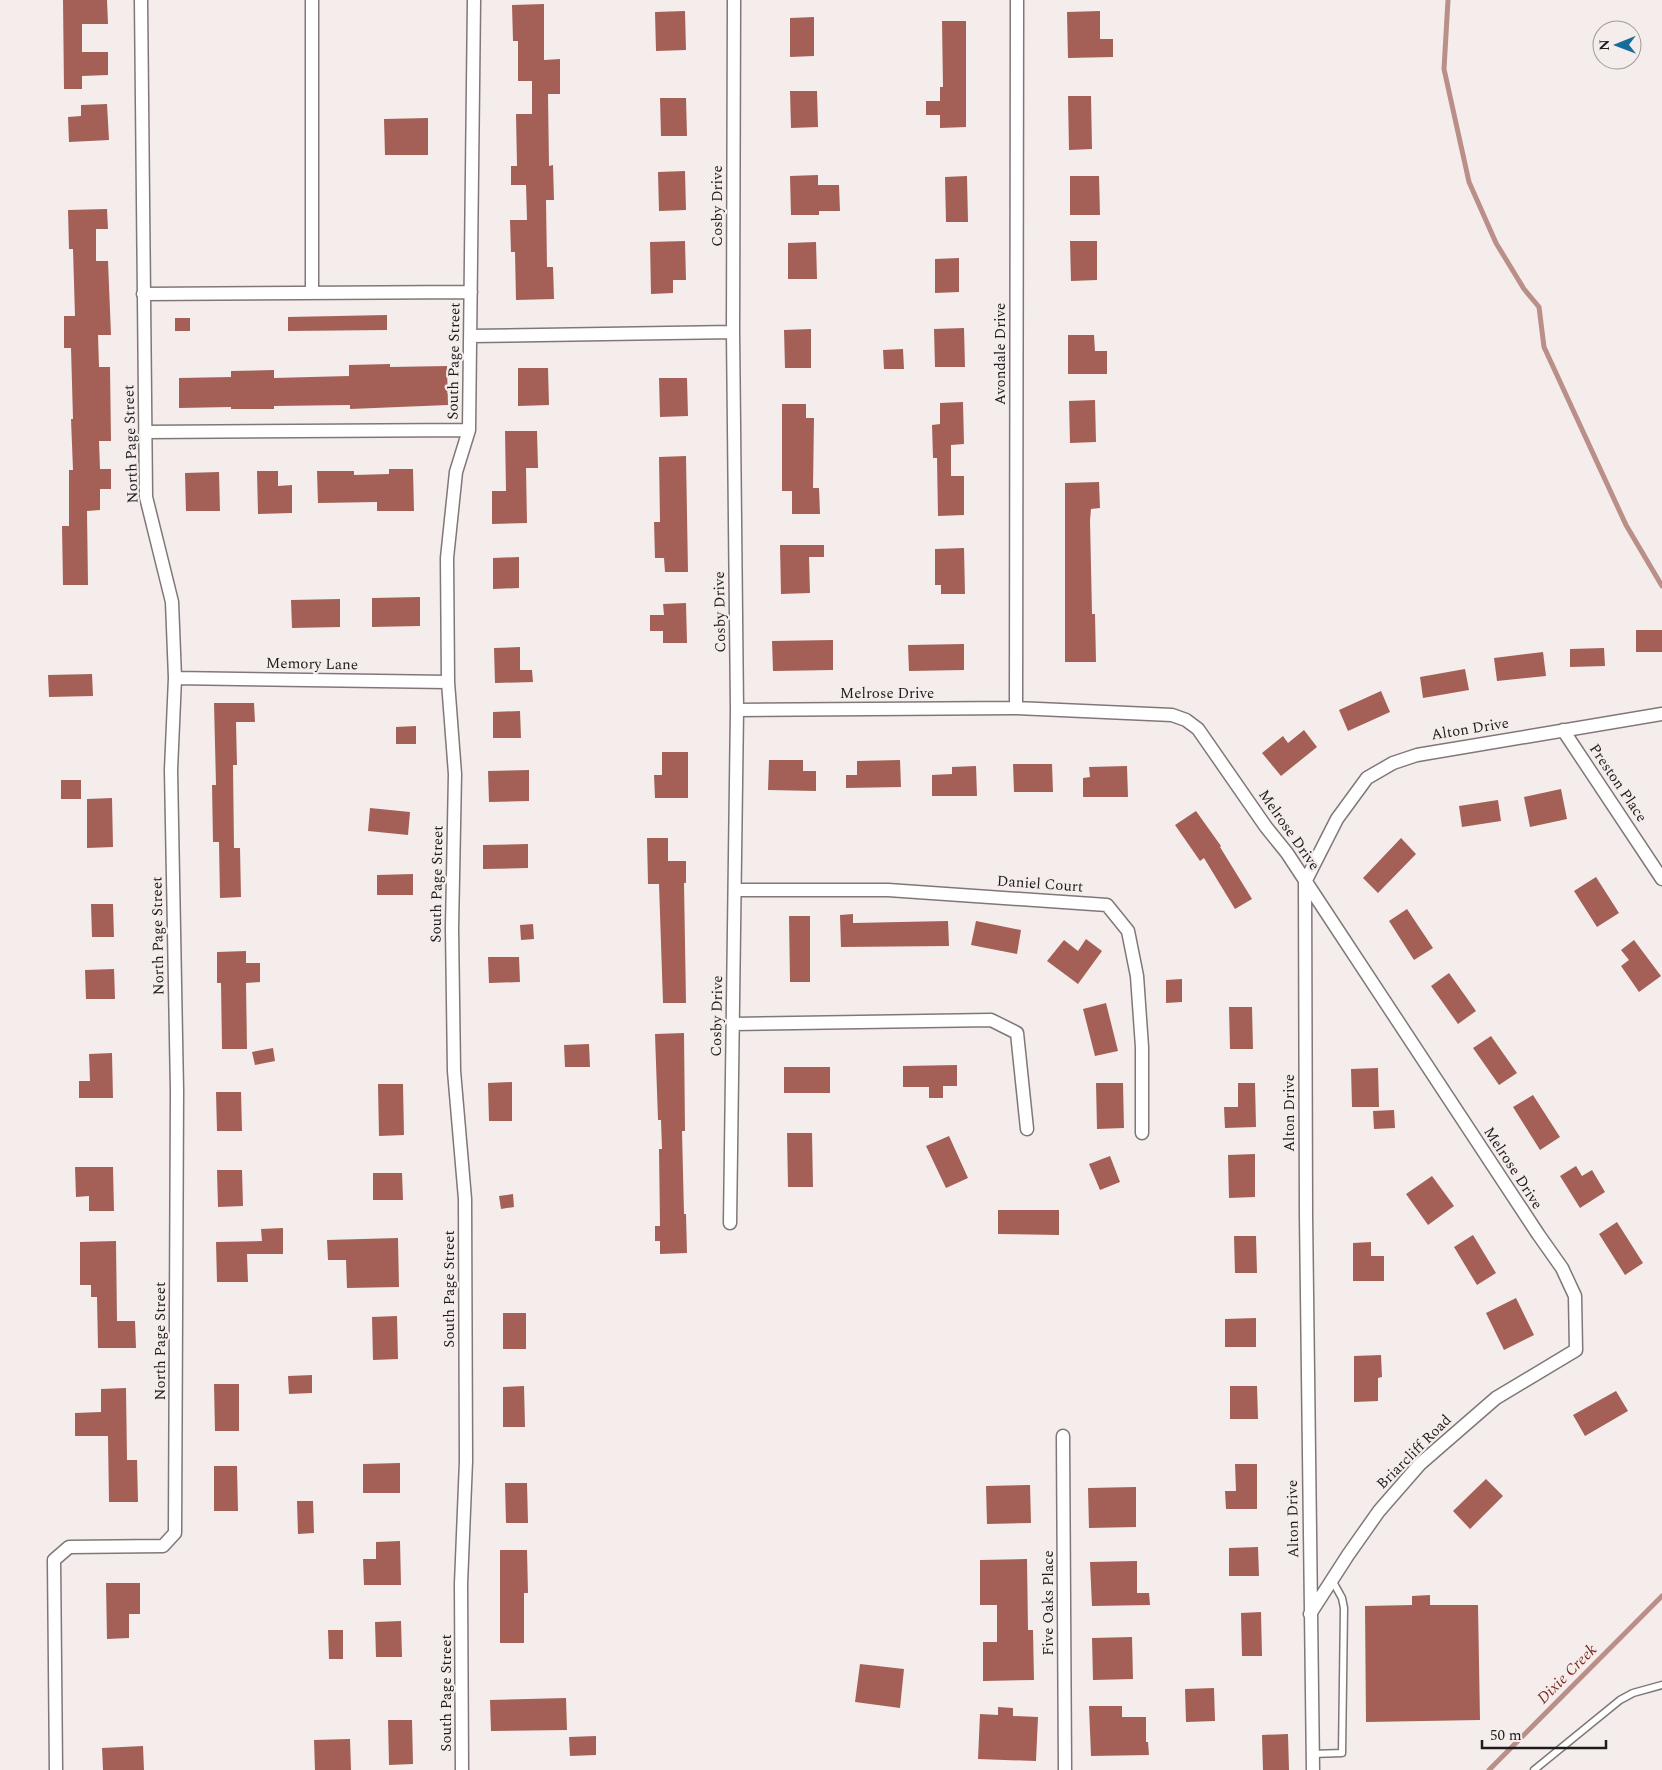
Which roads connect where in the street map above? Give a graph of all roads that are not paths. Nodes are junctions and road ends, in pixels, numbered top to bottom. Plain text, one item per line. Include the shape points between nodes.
1 (141, 0) edge
2 (312, 0) edge
3 (474, 0) edge
4 (734, 0) edge
5 (1017, 0) edge
6 (471, 292) junction
7 (312, 293) junction
8 (144, 294) junction
9 (732, 332) junction
10 (470, 336) junction
11 (469, 430) junction
12 (145, 432) junction
13 (175, 678) junction
14 (448, 682) junction
15 (1016, 708) junction
16 (737, 710) junction
17 (1662, 714) edge
18 (1563, 730) junction
19 (1662, 879) edge
20 (1305, 882) junction
21 (735, 890) junction
22 (733, 1024) junction
23 (1027, 1129) dead end
24 (1142, 1133) dead end
25 (730, 1223) dead end
26 (1576, 1350) joint
27 (1063, 1436) dead end
28 (1332, 1580) junction
29 (1310, 1614) junction
30 (1662, 1685) edge
31 (1312, 1754) junction
32 (56, 1770) edge
33 (462, 1770) edge
34 (1065, 1770) edge
35 (1313, 1770) edge
36 (1534, 1770) edge

1 - 8 street, North Page Street
2 - 7 street
3 - 6 street, South Page Street
4 - 9 street, Cosby Drive
5 - 15 street, Avondale Drive
6 - 7 street
6 - 10 street, South Page Street
7 - 8 street
8 - 12 street, North Page Street
9 - 10 street
9 - 16 street, Cosby Drive
10 - 11 street, South Page Street
11 - 12 street
11 - 14 street, South Page Street via 456,472 447,558
12 - 13 street, North Page Street via 146,497 172,602
13 - 14 street, Memory Lane
13 - 32 street, North Page Street via 171,770 178,1091 175,1533 163,1546 69,1547 54,1560
14 - 33 street, South Page Street via 455,774 454,1071 465,1199
15 - 16 street, Melrose Drive
15 - 20 street, Melrose Drive via 1172,715 1186,720 1198,729
16 - 21 street, Cosby Drive
17 - 18 street, Alton Drive
18 - 19 street, Preston Place
18 - 20 street, Alton Drive via 1417,755 1393,763 1368,778 1336,819
20 - 26 street, Melrose Drive via 1562,1268 1575,1296
20 - 29 street, Alton Drive
21 - 22 street, Cosby Drive
21 - 24 street, Daniel Court via 888,890 1107,905 1128,931 1137,976 1142,1047
22 - 23 street via 991,1020 1017,1033
22 - 25 street, Cosby Drive
26 - 28 street, Briarcliff Road via 1496,1398 1420,1464 1379,1511
27 - 34 street, Five Oaks Place
28 - 29 street, Briarcliff Road
28 - 31 lane via 1344,1608 1342,1753
29 - 31 street, Alton Drive
30 - 36 lane via 1620,1700
31 - 35 street, Alton Drive

